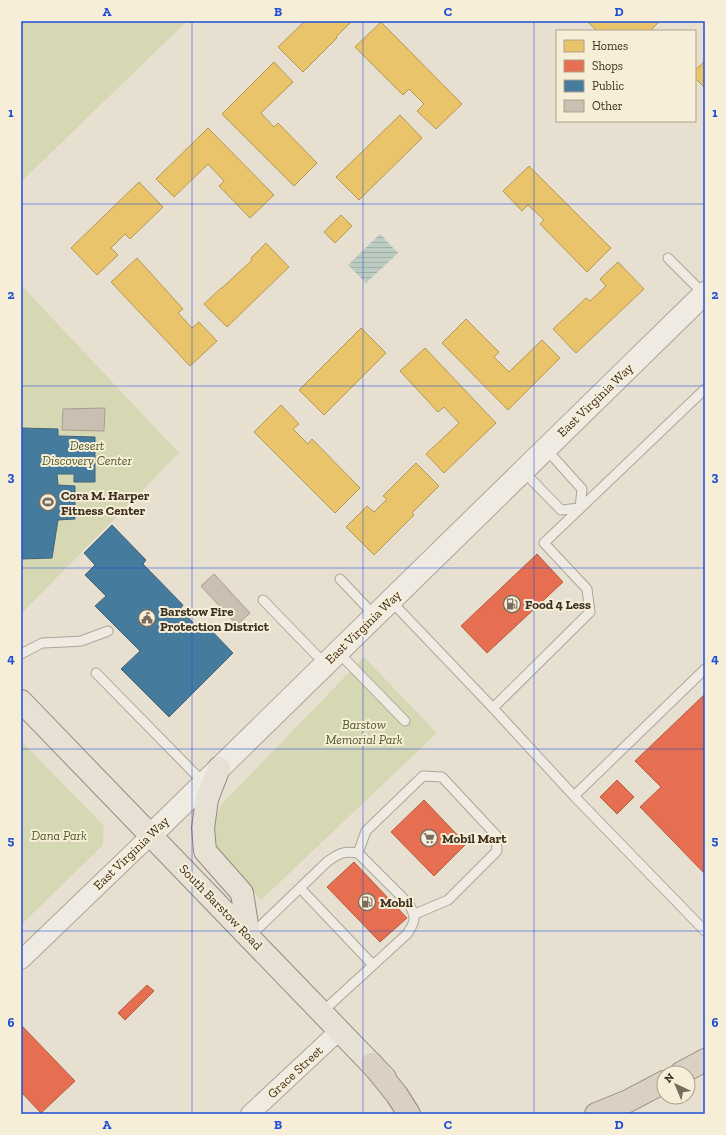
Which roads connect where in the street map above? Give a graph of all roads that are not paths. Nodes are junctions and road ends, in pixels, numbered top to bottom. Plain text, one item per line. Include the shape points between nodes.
1 (668, 258) dead end
2 (704, 294) edge
3 (705, 389) edge
4 (546, 449) junction
5 (523, 471) junction
6 (580, 508) junction
7 (340, 579) dead end
8 (263, 600) dead end
9 (390, 600) junction
10 (374, 616) junction
11 (108, 631) dead end
12 (21, 654) edge
13 (332, 658) junction
14 (705, 668) edge
15 (96, 672) dead end
16 (21, 700) edge
17 (493, 708) junction
18 (405, 721) dead end
19 (211, 775) junction
20 (574, 796) junction
21 (151, 835) junction
22 (358, 853) junction
23 (300, 888) junction
24 (414, 914) junction
25 (705, 931) edge
26 (249, 937) junction
27 (22, 957) edge
28 (373, 965) junction
29 (322, 1012) junction
30 (340, 1030) junction
31 (705, 1060) edge
32 (372, 1064) junction
33 (696, 1065) edge
34 (656, 1086) edge
35 (250, 1114) edge
36 (409, 1114) edge
37 (420, 1114) edge
38 (596, 1114) edge

1 - 2 lane
2 - 4 street, East Virginia Way
3 - 6 lane
4 - 5 street, East Virginia Way
4 - 6 lane via 582,489
5 - 6 lane via 561,510
5 - 9 street, East Virginia Way
6 - 17 lane via 544,543 587,590 590,612
7 - 10 lane
8 - 13 lane
9 - 10 street, East Virginia Way
9 - 17 lane
10 - 13 street, East Virginia Way
11 - 12 lane via 81,641 42,643
13 - 18 lane
13 - 19 street, East Virginia Way
14 - 20 lane
15 - 19 lane
16 - 21 main road, South Barstow Road
17 - 20 lane
19 - 21 street, East Virginia Way
19 - 26 main road via 203,828 205,850 242,893
20 - 25 lane
21 - 26 main road, South Barstow Road
21 - 27 street, East Virginia Way
22 - 23 lane via 346,852 337,855
22 - 24 lane via 409,904
22 - 24 lane via 366,831 423,776 442,778 491,829 496,835 497,851 448,900
23 - 26 lane
23 - 28 lane
24 - 28 lane via 413,925 407,934
26 - 29 main road, South Barstow Road
28 - 29 lane
29 - 30 main road, South Barstow Road
30 - 32 main road, South Barstow Road
30 - 35 street, Grace Street
31 - 33 highway
32 - 36 highway
32 - 37 main road, South Barstow Road
34 - 38 highway

